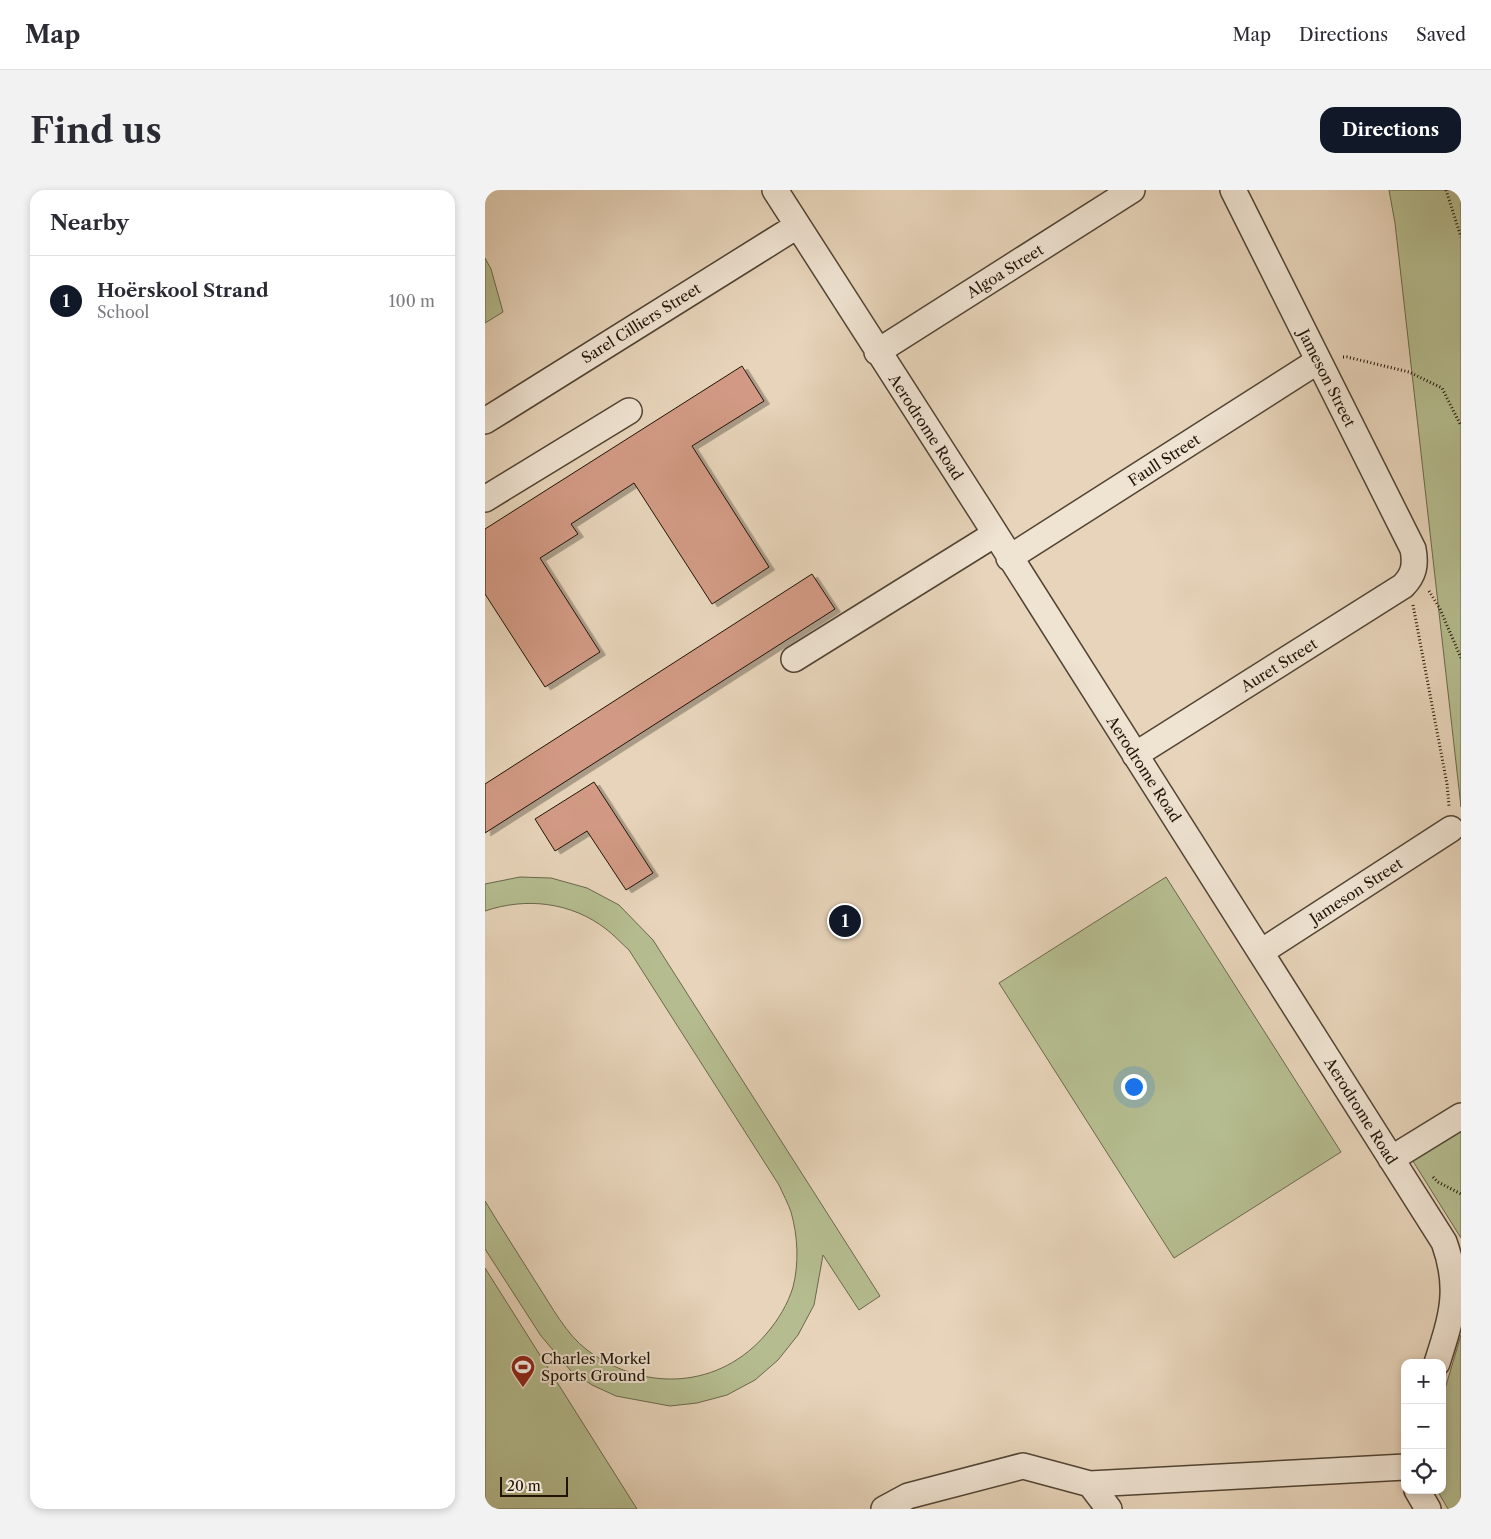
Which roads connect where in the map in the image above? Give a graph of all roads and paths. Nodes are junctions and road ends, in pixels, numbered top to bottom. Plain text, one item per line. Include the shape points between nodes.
1 (775, 190) edge
2 (1132, 190) edge
3 (1233, 190) edge
4 (1446, 190) edge
5 (797, 226) junction
6 (1461, 237) edge
7 (877, 352) junction
8 (1318, 361) junction
9 (629, 410) dead end
10 (485, 421) edge
11 (1461, 426) edge
12 (485, 499) edge
13 (995, 534) junction
14 (1009, 558) junction
15 (1415, 567) junction
16 (1397, 590) junction
17 (1461, 658) edge
18 (794, 659) dead end
19 (1135, 755) junction
20 (1451, 829) joint
21 (1261, 952) junction
22 (1461, 1116) edge
23 (1391, 1158) junction
24 (1431, 1175) dead end
25 (1461, 1194) edge
26 (1459, 1288) edge
27 (1438, 1359) edge
28 (1401, 1466) edge
29 (1090, 1484) junction
30 (1419, 1494) edge
31 (884, 1509) edge
32 (1109, 1509) edge
33 (1428, 1509) edge

1 - 5 street, Aerodrome Road
2 - 7 street, Algoa Street
3 - 8 street, Jameson Street
4 - 6 path
5 - 7 street, Aerodrome Road
5 - 10 street, Sarel Cilliers Street
7 - 13 street, Aerodrome Road
8 - 11 path via 1347,357 1409,372 1442,388
8 - 14 street, Faull Street
8 - 15 street, Jameson Street via 1413,549
9 - 12 street
13 - 14 street, Aerodrome Road
13 - 18 street
14 - 19 street, Aerodrome Road
15 - 16 street, Auret Street via 1409,580
15 - 17 path via 1440,609
16 - 19 street, Auret Street
16 - 20 path via 1413,604 1447,784
19 - 21 street, Aerodrome Road
20 - 21 street, Jameson Street
21 - 23 street, Aerodrome Road
22 - 23 street
23 - 26 street, Aerodrome Road via 1444,1242 1452,1258
24 - 25 path
26 - 27 street, Aerodrome Road
28 - 29 street
29 - 31 street via 1023,1466 908,1496
29 - 32 street
30 - 33 street

